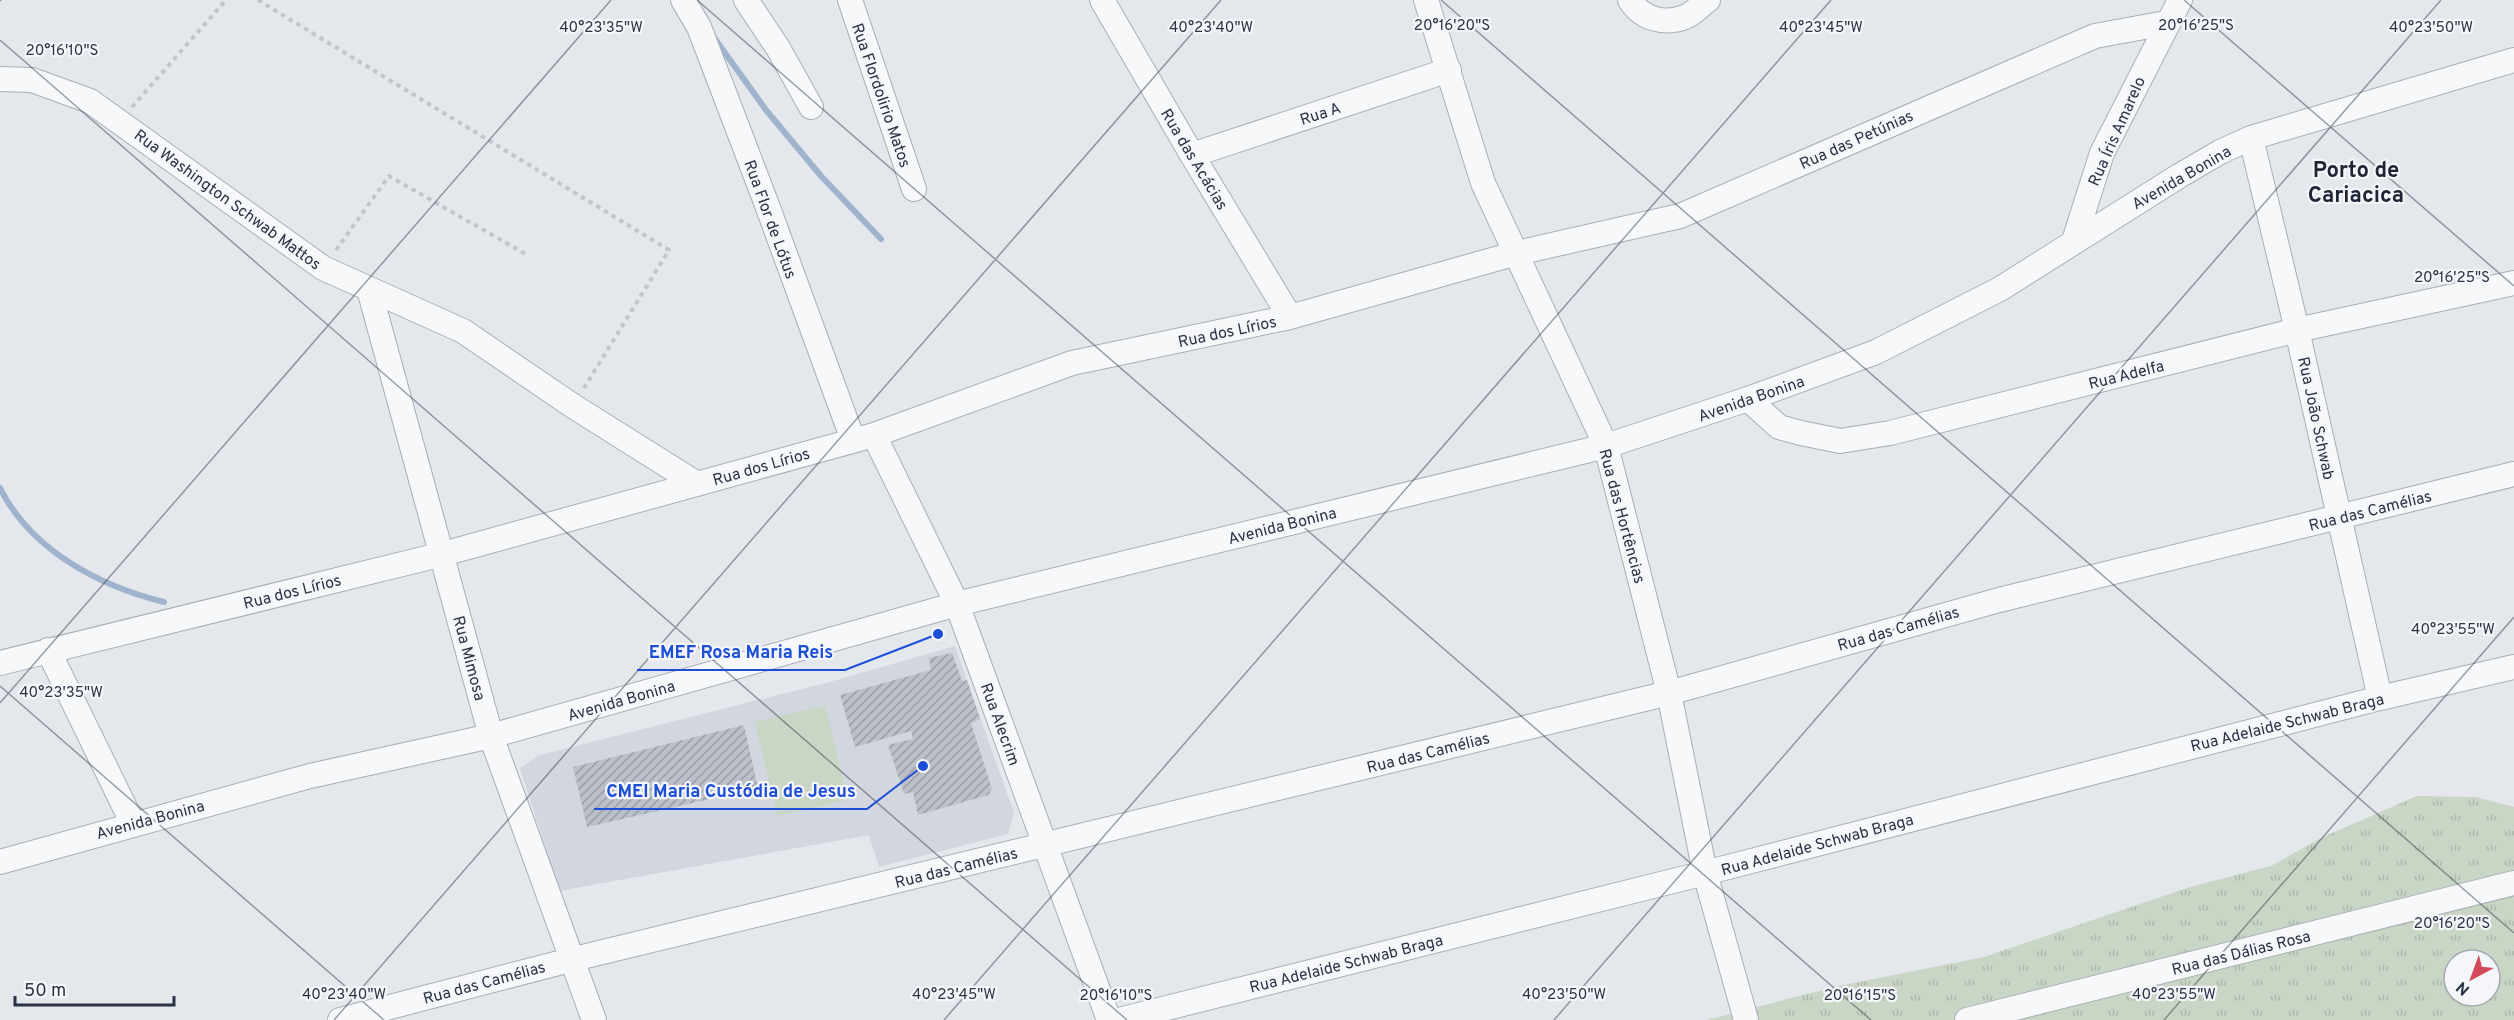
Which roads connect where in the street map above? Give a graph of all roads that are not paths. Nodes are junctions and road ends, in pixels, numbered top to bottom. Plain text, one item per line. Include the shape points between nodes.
1 (683, 0) edge
2 (746, 0) edge
3 (850, 0) edge
4 (1102, 0) edge
5 (1426, 0) edge
6 (1708, 0) edge
7 (2180, 0) edge
8 (1633, 4) edge
9 (2166, 24) junction
10 (2514, 60) edge
11 (1449, 70) junction
12 (0, 79) edge
13 (811, 107) dead end
14 (2251, 138) junction
15 (1192, 155) junction
16 (914, 189) dead end
17 (2074, 241) junction
18 (1517, 254) junction
19 (2514, 283) edge
20 (369, 289) junction
21 (1290, 317) junction
22 (2297, 330) junction
23 (1748, 399) junction
24 (863, 438) junction
25 (1606, 446) junction
26 (2514, 474) edge
27 (697, 484) junction
28 (2339, 518) junction
29 (442, 554) junction
30 (957, 604) junction
31 (48, 650) junction
32 (0, 663) edge
33 (2514, 667) edge
34 (1669, 693) junction
35 (2380, 698) junction
36 (492, 736) junction
37 (133, 824) junction
38 (1045, 846) junction
39 (0, 862) edge
40 (1705, 873) junction
41 (2514, 883) edge
42 (574, 959) junction
43 (340, 1020) edge
44 (594, 1020) edge
45 (1109, 1020) edge
46 (1119, 1020) edge
47 (1746, 1020) edge
48 (1967, 1020) edge

1 - 24 street, Rua Flor de Lótus via 699,27
2 - 13 street
3 - 16 street, Rua Flordolirio Matos
4 - 15 street, Rua das Acácias
5 - 11 street, Rua das Hortências
6 - 8 street via 1687,17 1668,21 1650,18
7 - 9 street
9 - 17 street, Rua Íris Amarelo via 2102,153
9 - 18 street, Rua das Petúnias via 2095,36 1680,216
10 - 14 street, Avenida Bonina
11 - 15 street, Rua A
11 - 18 street, Rua das Hortências via 1483,183
12 - 20 street, Rua Washington Schwab Mattos via 32,80 90,101 323,268
14 - 17 street, Avenida Bonina via 2220,152
14 - 22 street, Rua João Schwab
15 - 21 street, Rua das Acácias
17 - 23 street, Avenida Bonina via 2000,289 1876,352
18 - 21 street, Rua dos Lírios
18 - 25 street, Rua das Hortências
19 - 22 street, Rua Adelfa
20 - 27 street, Rua Washington Schwab Mattos via 463,331
20 - 29 street, Rua Mimosa
21 - 24 street, Rua dos Lírios via 1072,363
22 - 23 street, Rua Adelfa via 1890,433 1840,441 1779,427
22 - 28 street, Rua João Schwab
23 - 25 street, Avenida Bonina
24 - 27 street, Rua dos Lírios
24 - 30 street, Rua Alecrim
25 - 30 street, Avenida Bonina
25 - 34 street, Rua das Hortências
26 - 28 street, Rua das Camélias
27 - 29 street, Rua dos Lírios
28 - 34 street, Rua das Camélias via 1999,600
28 - 35 street, Rua João Schwab
29 - 31 street, Rua dos Lírios
29 - 36 street, Rua Mimosa
30 - 36 street, Avenida Bonina
30 - 38 street, Rua Alecrim
31 - 32 street, Rua dos Lírios
31 - 37 street
33 - 35 street, Rua Adelaide Schwab Braga
34 - 38 street, Rua das Camélias
34 - 40 street, Rua das Hortências
35 - 40 street, Rua Adelaide Schwab Braga
36 - 37 street, Avenida Bonina via 310,777
36 - 42 street, Rua Mimosa
37 - 39 street, Avenida Bonina
38 - 42 street, Rua das Camélias
38 - 45 street, Rua Alecrim
40 - 46 street, Rua Adelaide Schwab Braga
40 - 47 street, Rua das Hortências
41 - 48 street, Rua das Dálias Rosa
42 - 43 street, Rua das Camélias
42 - 44 street, Rua Mimosa

